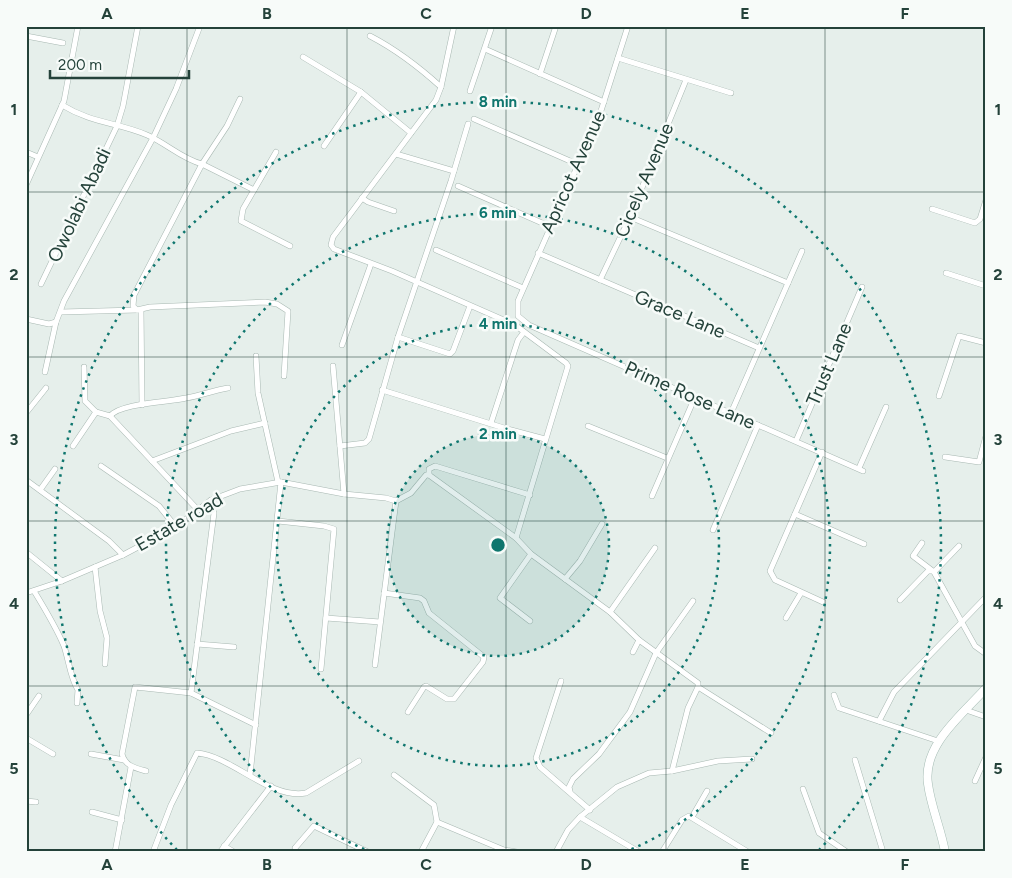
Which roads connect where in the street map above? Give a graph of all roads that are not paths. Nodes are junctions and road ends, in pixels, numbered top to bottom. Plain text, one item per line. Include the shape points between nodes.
1 (78, 26) edge
2 (138, 26) edge
3 (200, 26) edge
4 (454, 26) edge
5 (492, 26) edge
6 (556, 26) edge
7 (628, 26) edge
8 (26, 36) edge
9 (370, 36) dead end
10 (63, 43) dead end
11 (485, 49) junction
12 (303, 57) dead end
13 (618, 58) junction
14 (540, 74) junction
15 (686, 80) junction
16 (441, 87) junction
17 (470, 91) dead end
18 (361, 92) junction
19 (731, 93) dead end
20 (240, 99) dead end
21 (604, 102) junction
22 (62, 105) junction
23 (474, 119) dead end
24 (468, 124) dead end
25 (117, 126) junction
26 (411, 133) junction
27 (153, 138) junction
28 (324, 146) dead end
29 (26, 152) edge
30 (276, 152) dead end
31 (396, 154) junction
32 (38, 157) junction
33 (202, 164) junction
34 (578, 164) junction
35 (454, 171) junction
36 (26, 185) edge
37 (458, 186) dead end
38 (254, 190) junction
39 (362, 198) junction
40 (986, 200) edge
41 (932, 210) dead end
42 (394, 211) dead end
43 (630, 217) junction
44 (549, 226) junction
45 (290, 246) dead end
46 (436, 250) dead end
47 (802, 251) dead end
48 (538, 252) junction
49 (371, 264) junction
50 (946, 273) dead end
51 (600, 280) junction
52 (416, 282) junction
53 (788, 283) junction
54 (41, 284) dead end
55 (986, 286) edge
56 (862, 287) dead end
57 (523, 288) junction
58 (470, 306) junction
59 (139, 310) junction
60 (61, 312) junction
61 (518, 316) joint
62 (26, 319) edge
63 (56, 322) junction
64 (524, 332) junction
65 (398, 338) junction
66 (986, 343) edge
67 (342, 345) dead end
68 (759, 348) junction
69 (256, 356) dead end
70 (332, 366) dead end
71 (84, 367) dead end
72 (45, 372) dead end
73 (284, 376) dead end
74 (46, 388) dead end
75 (228, 388) dead end
76 (382, 390) junction
77 (939, 396) dead end
78 (695, 397) junction
79 (142, 405) junction
80 (886, 407) dead end
81 (96, 412) junction
82 (26, 413) edge
83 (731, 413) junction
84 (110, 416) junction
85 (265, 422) junction
86 (491, 423) junction
87 (758, 425) junction
88 (588, 426) dead end
89 (986, 436) edge
90 (545, 438) junction
91 (796, 441) junction
92 (73, 446) dead end
93 (340, 446) junction
94 (822, 452) junction
95 (945, 457) dead end
96 (668, 458) junction
97 (152, 461) junction
98 (979, 462) junction
99 (986, 462) edge
100 (101, 466) dead end
101 (55, 469) dead end
102 (429, 475) junction
103 (26, 480) edge
104 (280, 482) junction
105 (40, 490) junction
106 (344, 494) junction
107 (530, 495) junction
108 (652, 496) dead end
109 (211, 500) junction
110 (396, 501) junction
111 (198, 510) junction
112 (795, 514) junction
113 (278, 521) junction
114 (602, 524) dead end
115 (176, 527) junction
116 (713, 530) dead end
117 (516, 538) junction
118 (922, 543) dead end
119 (864, 544) dead end
120 (959, 546) dead end
121 (655, 548) dead end
122 (26, 552) edge
123 (531, 554) junction
124 (123, 555) junction
125 (95, 567) junction
126 (933, 571) junction
127 (565, 579) junction
128 (62, 581) junction
129 (34, 591) junction
130 (26, 593) edge
131 (384, 593) junction
132 (801, 594) junction
133 (986, 597) edge
134 (900, 600) dead end
135 (693, 601) dead end
136 (823, 602) dead end
137 (610, 612) junction
138 (326, 618) junction
139 (786, 618) dead end
140 (530, 621) dead end
141 (380, 622) junction
142 (963, 622) junction
143 (639, 640) junction
144 (197, 644) junction
145 (234, 647) dead end
146 (633, 652) dead end
147 (656, 653) junction
148 (986, 654) edge
149 (105, 664) dead end
150 (375, 665) dead end
151 (321, 669) dead end
152 (561, 681) dead end
153 (698, 687) junction
154 (986, 688) edge
155 (191, 693) junction
156 (834, 695) dead end
157 (39, 696) dead end
158 (77, 703) dead end
159 (966, 710) junction
160 (408, 712) dead end
161 (26, 715) edge
162 (986, 717) edge
163 (879, 721) junction
164 (256, 725) junction
165 (771, 734) dead end
166 (26, 738) edge
167 (938, 741) junction
168 (53, 754) dead end
169 (91, 754) dead end
170 (986, 758) edge
171 (752, 759) dead end
172 (124, 760) junction
173 (855, 760) dead end
174 (358, 761) dead end
175 (131, 767) junction
176 (146, 771) dead end
177 (672, 772) junction
178 (250, 775) junction
179 (394, 775) dead end
180 (975, 782) dead end
181 (271, 786) junction
182 (803, 789) dead end
183 (570, 791) junction
184 (707, 791) dead end
185 (26, 801) edge
186 (36, 802) dead end
187 (590, 810) junction
188 (92, 812) dead end
189 (580, 817) junction
190 (692, 817) junction
191 (122, 820) junction
192 (437, 822) junction
193 (224, 846) junction
194 (295, 848) dead end
195 (116, 852) edge
196 (152, 852) edge
197 (220, 852) edge
198 (234, 852) edge
199 (368, 852) edge
200 (421, 852) edge
201 (517, 852) edge
202 (556, 852) edge
203 (639, 852) edge
204 (662, 852) edge
205 (748, 852) edge
206 (847, 852) edge
207 (883, 852) edge
208 (945, 852) edge

1 - 22 street
2 - 25 street, Owolabi Abadi
3 - 27 street
4 - 16 street
5 - 11 street
6 - 14 street
7 - 13 street, Apricot Avenue
8 - 10 street
9 - 16 street via 394,48
11 - 14 street
11 - 17 street
12 - 18 street
13 - 15 street
13 - 21 street, Apricot Avenue
14 - 21 street
15 - 19 street
15 - 43 street, Cicely Avenue
16 - 26 street via 436,100
18 - 26 street
18 - 28 street
20 - 33 street
21 - 34 street, Apricot Avenue
22 - 25 street via 82,116
22 - 32 street
23 - 34 street
24 - 35 street
25 - 27 street
25 - 54 street, Owolabi Abadi
26 - 31 street
27 - 33 street via 191,161
27 - 60 street
29 - 32 street
30 - 38 street
31 - 35 street
31 - 39 street
32 - 36 street
33 - 38 street
33 - 59 street via 134,295 133,306
34 - 44 street, Apricot Avenue
35 - 52 street
37 - 44 street
38 - 45 street via 243,209 241,221
39 - 42 street
39 - 49 street via 333,236 331,245
40 - 41 street via 976,223
43 - 51 street, Cicely Avenue
43 - 53 street
44 - 48 street, Apricot Avenue
46 - 57 street
47 - 53 street
48 - 51 street, Grace Lane
48 - 57 street, Apricot Avenue
49 - 52 street
49 - 67 street
50 - 55 street
51 - 68 street, Grace Lane
52 - 58 street
52 - 65 street
53 - 68 street
56 - 91 street, Trust Lane
57 - 61 street, Apricot Avenue via 516,306
58 - 64 street
58 - 65 street via 450,354
59 - 60 street
59 - 73 street via 265,302 277,304 288,311
59 - 79 street
60 - 63 street
61 - 78 street, Prime Rose Lane via 529,325
62 - 63 street via 49,324
63 - 72 street
64 - 86 street via 510,362
64 - 90 street via 568,366
65 - 76 street
66 - 77 street via 959,336
68 - 83 street
69 - 85 street via 258,393
70 - 93 street
71 - 81 street via 85,401
74 - 82 street
75 - 79 street
76 - 86 street
76 - 93 street via 369,439 365,443
78 - 83 street, Prime Rose Lane
78 - 96 street
79 - 84 street via 116,411
80 - 94 street, Prime Rose Lane via 861,470
81 - 84 street
81 - 92 street
83 - 87 street, Prime Rose Lane
84 - 97 street
85 - 97 street via 231,431
85 - 104 street
86 - 90 street
87 - 91 street, Prime Rose Lane
87 - 116 street
88 - 96 street
89 - 98 street
90 - 107 street
91 - 94 street, Prime Rose Lane
93 - 106 street
94 - 112 street
95 - 98 street
96 - 108 street
97 - 111 street
98 - 99 street
100 - 115 street via 158,506
101 - 105 street
102 - 107 street via 429,469 435,466
102 - 110 street via 411,493
102 - 117 street
103 - 105 street
104 - 106 street, Estate road
104 - 109 street, Estate road via 240,489
104 - 113 street
105 - 124 street
106 - 110 street, Estate road
107 - 117 street
109 - 111 street, Estate road
109 - 144 street via 214,513
110 - 131 street
111 - 115 street, Estate road
112 - 119 street
112 - 132 street via 770,571 774,580
113 - 138 street via 334,529
113 - 164 street
114 - 127 street
115 - 124 street, Estate road
117 - 123 street
118 - 126 street via 913,556
120 - 126 street
121 - 137 street
122 - 128 street
123 - 127 street
123 - 140 street via 500,598
124 - 125 street, Estate road
125 - 128 street, Estate road
125 - 149 street via 107,638
126 - 134 street via 928,571
126 - 142 street
127 - 137 street
128 - 129 street, Estate road
129 - 130 street, Estate road
129 - 158 street via 64,648 78,690
131 - 141 street
131 - 160 street via 420,598 429,613 484,657 454,698 447,699 426,686
132 - 136 street
132 - 139 street
133 - 142 street
135 - 147 street
137 - 143 street
138 - 141 street
138 - 151 street
141 - 150 street
142 - 148 street via 975,646
142 - 163 street via 894,692
143 - 146 street
143 - 147 street
144 - 145 street
144 - 155 street
147 - 153 street via 698,683
147 - 183 street via 630,712 598,754 573,779
152 - 183 street via 536,758 540,767
153 - 165 street
153 - 177 street via 688,708
154 - 159 street
155 - 164 street
155 - 172 street via 135,687 122,754
156 - 163 street via 838,708
157 - 161 street
159 - 162 street
159 - 167 street
163 - 167 street
164 - 178 street
166 - 168 street
167 - 208 street via 930,760 928,784
169 - 172 street
170 - 180 street
171 - 177 street via 718,761
172 - 175 street
173 - 207 street
174 - 181 street via 306,792 292,793
175 - 176 street
175 - 191 street
177 - 187 street via 648,773 617,787
178 - 181 street
178 - 196 street via 197,753
179 - 192 street via 434,805
181 - 193 street
182 - 206 street via 819,833
183 - 187 street
184 - 190 street
185 - 186 street
187 - 189 street
188 - 191 street
189 - 202 street via 568,830
189 - 203 street
190 - 204 street via 682,820
190 - 205 street
191 - 195 street
192 - 200 street
192 - 201 street via 504,850
193 - 197 street
193 - 198 street
194 - 199 street via 314,826

